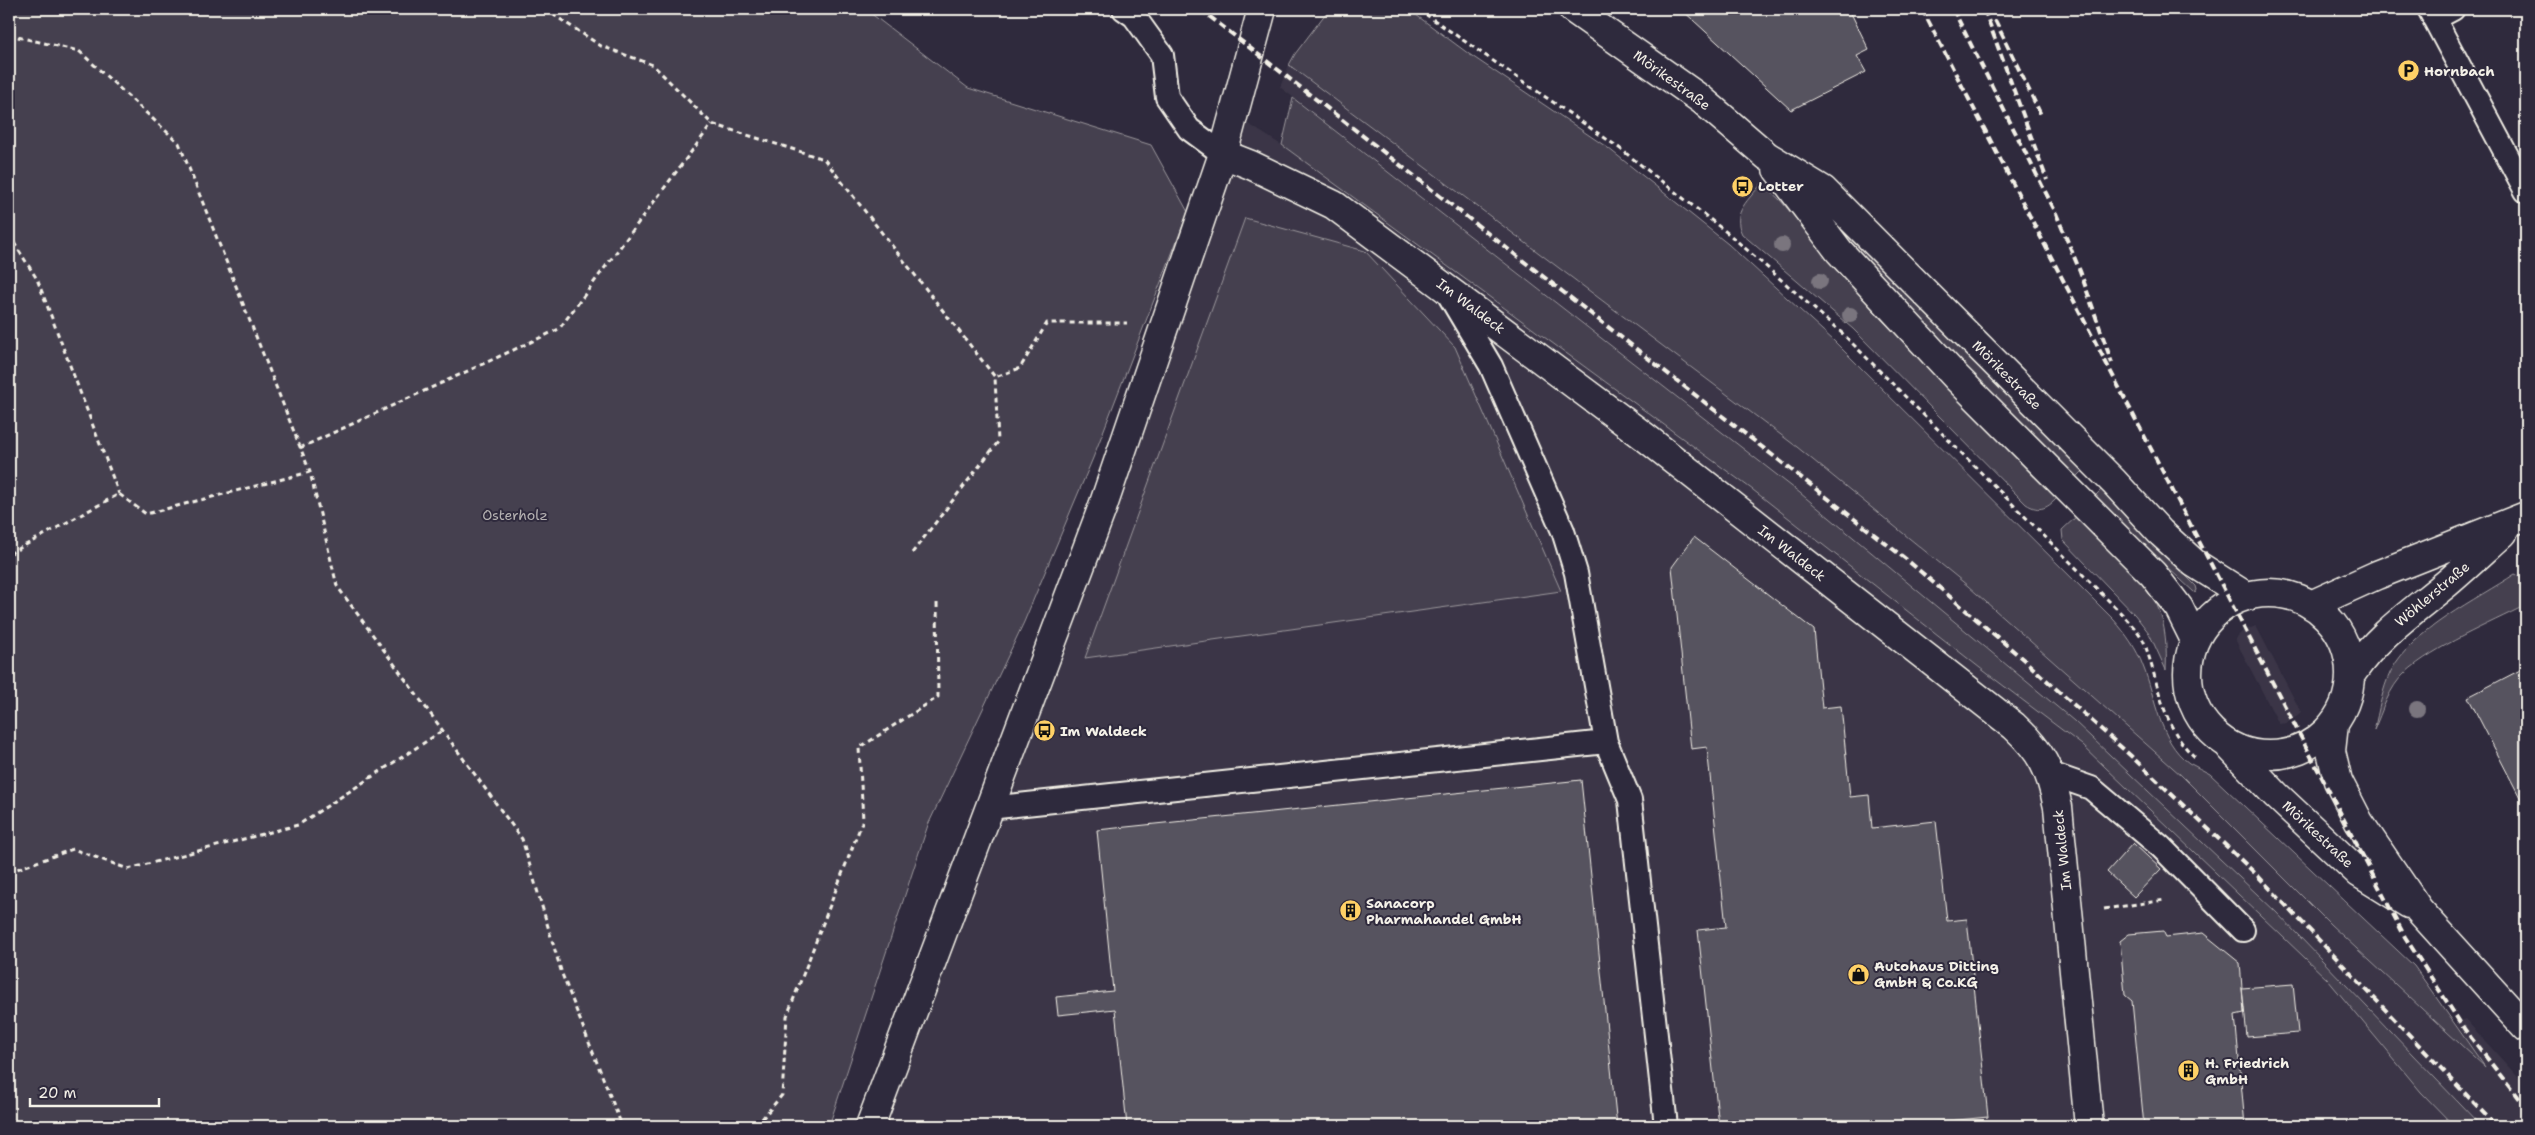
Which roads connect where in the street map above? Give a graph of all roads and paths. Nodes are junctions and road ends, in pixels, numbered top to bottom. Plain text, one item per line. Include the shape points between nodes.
1 (545, 9) edge
2 (1124, 9) edge
3 (1262, 9) edge
4 (1418, 9) edge
5 (1573, 9) edge
6 (2439, 12) edge
7 (9, 35) edge
8 (712, 124) junction
9 (1223, 154) junction
10 (1767, 156) junction
11 (2526, 191) edge
12 (9, 235) edge
13 (1443, 284) junction
14 (1163, 334) junction
15 (995, 377) junction
16 (300, 448) junction
17 (310, 472) junction
18 (119, 494) junction
19 (2522, 518) edge
20 (912, 553) dead end
21 (9, 554) edge
22 (2246, 596) junction
23 (937, 600) dead end
24 (2312, 604) junction
25 (2195, 640) junction
26 (2352, 673) junction
27 (2334, 724) junction
28 (442, 731) junction
29 (1606, 742) junction
30 (2227, 744) junction
31 (2201, 762) dead end
32 (2051, 774) junction
33 (989, 808) junction
34 (9, 872) edge
35 (2207, 894) junction
36 (2419, 910) junction
37 (2069, 914) junction
38 (2243, 930) dead end
39 (2526, 1028) edge
40 (622, 1126) edge
41 (756, 1126) edge
42 (870, 1126) edge
43 (1666, 1126) edge
44 (2089, 1126) edge

1 - 8 path via 601,46 653,65
2 - 9 lane via 1134,16 1162,55 1167,97 1190,129
3 - 9 street
4 - 31 path via 1618,147 1730,236 1843,334 2123,615 2143,640 2172,729 2183,746
5 - 10 street, Mörikestraße via 1702,100
6 - 11 lane
7 - 16 path via 79,51 179,143
8 - 15 path via 824,159
8 - 16 path via 559,329
9 - 13 street, Im Waldeck via 1334,205
9 - 14 street
10 - 22 street, Mörikestraße via 1823,190 2160,532 2194,563
10 - 25 street, Mörikestraße via 1838,251 1956,377 2153,574 2179,608
12 - 18 path via 37,279
13 - 29 lane via 1491,366 1563,531 1576,573
13 - 32 street, Im Waldeck via 1645,437 2014,726 2032,743
14 - 15 path via 1122,322 1046,323 1020,368
14 - 33 street via 1103,506
15 - 20 path via 998,442
16 - 17 path
17 - 18 path via 146,514
17 - 28 path via 337,586
18 - 21 path
19 - 24 street, Wöhlerstraße via 2378,574
19 - 26 street, Wöhlerstraße via 2445,585 2402,617 2364,654
22 - 24 street, Mörikestraße via 2280,593
22 - 25 street, Mörikestraße via 2216,612
23 - 41 path via 938,697 859,748 863,820 787,1016 782,1095
24 - 26 street, Mörikestraße via 2333,622 2346,646
25 - 30 street, Mörikestraße via 2188,663 2195,709 2208,729
26 - 27 street, Mörikestraße via 2348,700
27 - 30 street, Mörikestraße via 2318,741 2273,756 2249,754
27 - 36 street, Mörikestraße via 2331,751 2338,781 2359,822
28 - 34 path via 298,825 128,869 73,849
28 - 40 path via 522,839 562,974
29 - 33 lane
29 - 43 lane via 1630,800
30 - 36 street, Mörikestraße via 2359,873
32 - 35 lane via 2091,788 2161,847
32 - 37 street, Im Waldeck via 2058,806
33 - 42 street
35 - 37 path
35 - 38 lane
36 - 39 street, Mörikestraße
37 - 44 street, Im Waldeck

